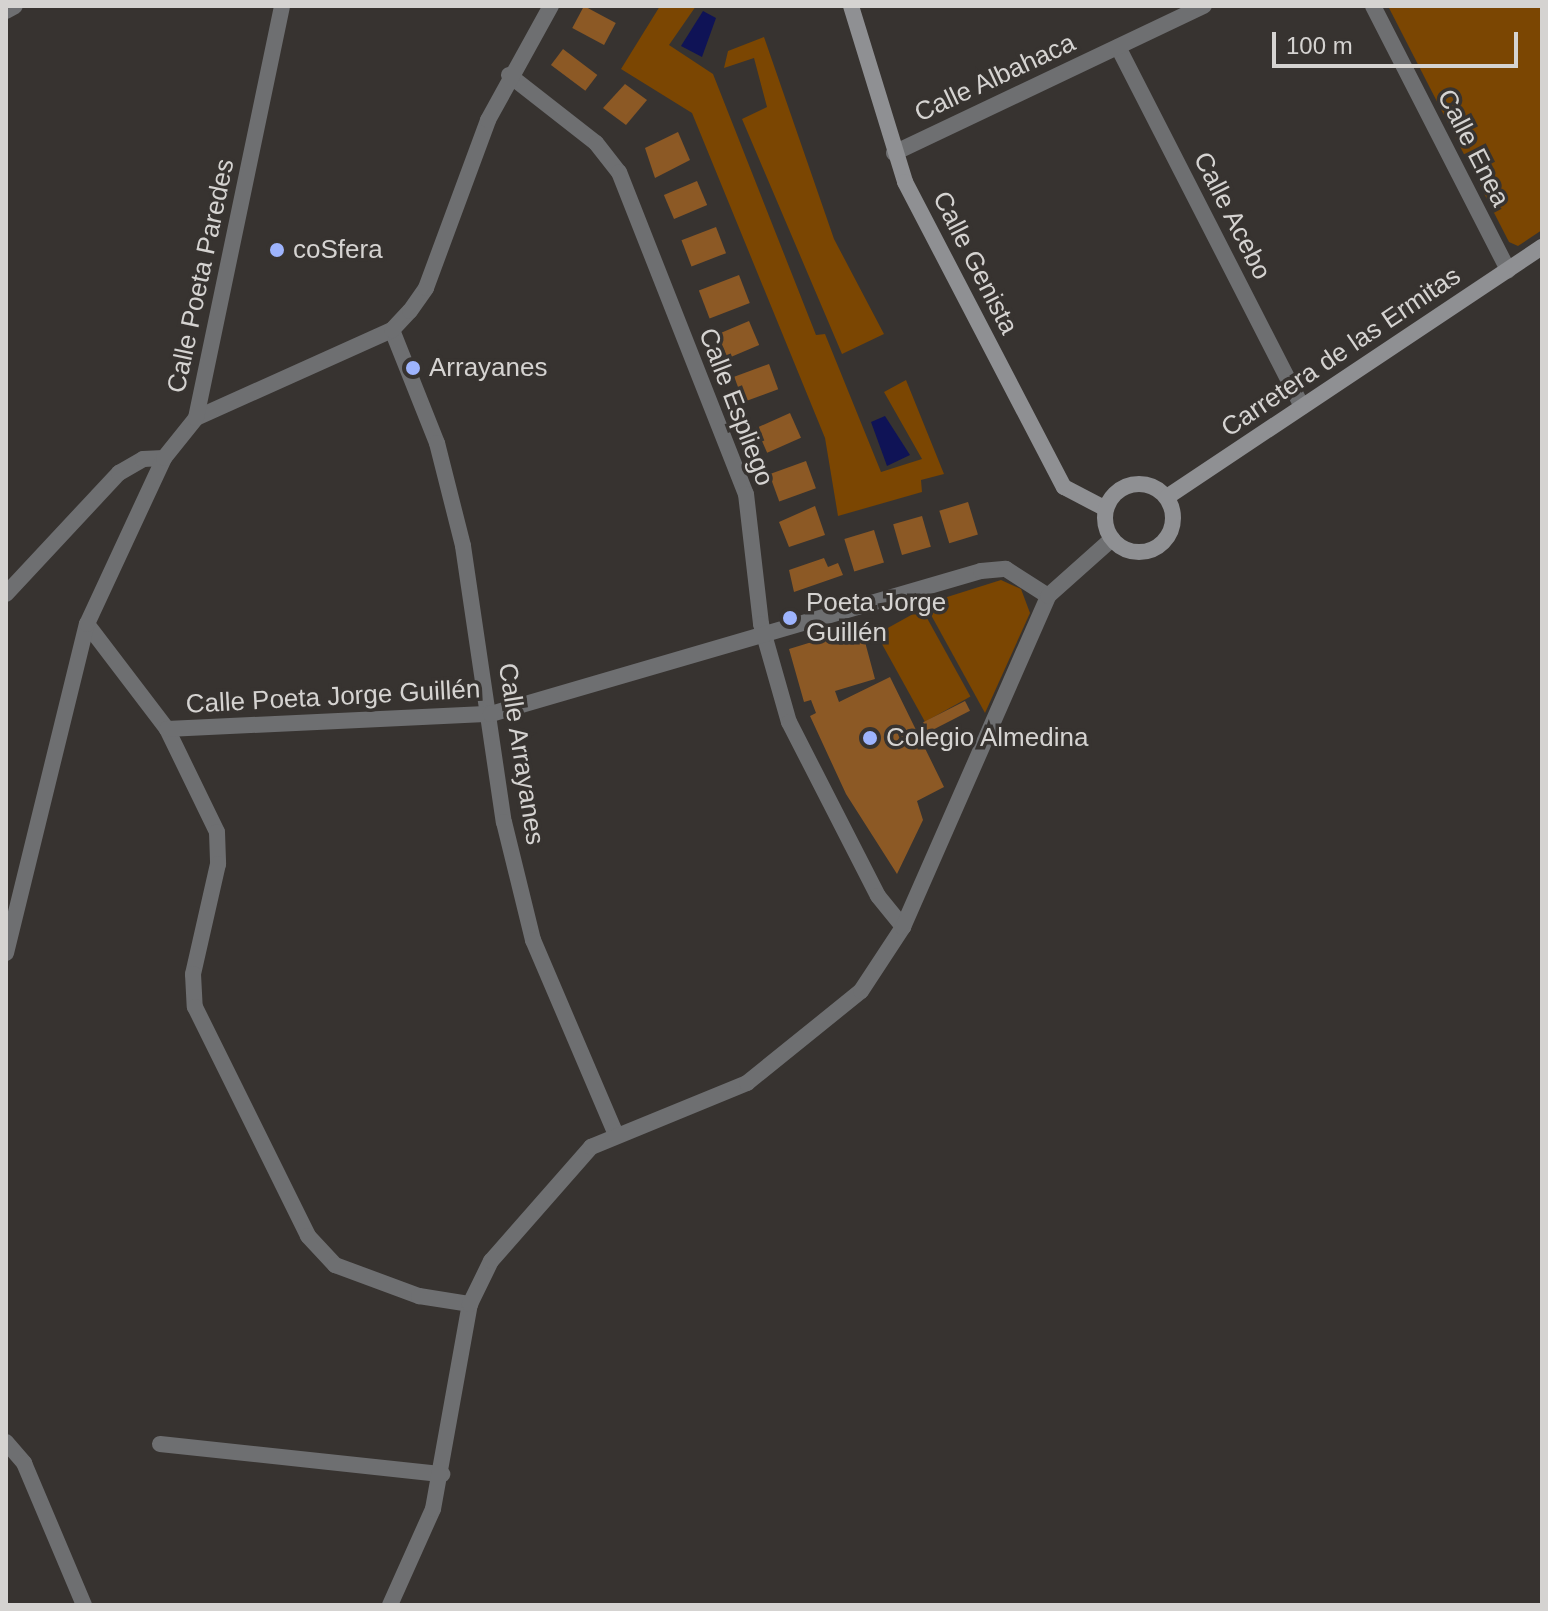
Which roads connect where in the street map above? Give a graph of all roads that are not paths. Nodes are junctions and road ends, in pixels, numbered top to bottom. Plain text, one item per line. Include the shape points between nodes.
1 (15, 6) edge
2 (282, 6) edge
3 (551, 6) edge
4 (851, 6) edge
5 (1204, 6) edge
6 (1373, 6) edge
7 (6, 11) edge
8 (1118, 47) junction
9 (509, 75) junction
10 (894, 153) junction
11 (1542, 247) edge
12 (1508, 270) junction
13 (392, 330) junction
14 (1302, 407) junction
15 (196, 418) junction
16 (164, 458) junction
17 (1167, 497) junction
18 (1106, 509) junction
19 (1112, 539) junction
20 (6, 594) edge
21 (1048, 596) junction
22 (87, 624) junction
23 (763, 634) junction
24 (491, 714) junction
25 (167, 729) junction
26 (903, 927) junction
27 (6, 953) edge
28 (615, 1132) junction
29 (470, 1304) junction
30 (6, 1442) edge
31 (160, 1444) dead end
32 (442, 1474) junction
33 (84, 1605) edge
34 (390, 1605) edge

1 - 7 street
2 - 15 street, Calle Poeta Paredes
3 - 9 street
4 - 10 street, Calle Genista
5 - 8 street, Calle Albahaca
6 - 12 street, Calle Enea
8 - 10 street, Calle Albahaca
8 - 14 street, Calle Acebo
9 - 13 street via 426,288
9 - 23 street, Calle Espliego via 596,143 619,172 746,494
10 - 18 street, Calle Genista via 1064,487
11 - 12 street, Carretera de las Ermitas
12 - 14 street, Carretera de las Ermitas
13 - 15 street
13 - 24 street, Calle Arrayanes via 441,458
14 - 17 street, Carretera de las Ermitas
15 - 16 street, Calle Poeta Paredes
16 - 20 street via 143,459 119,473
16 - 22 street, Calle Poeta Paredes
17 - 18 street via 1149,485 1127,485
17 - 19 street via 1172,528 1160,545 1129,551
18 - 19 street
19 - 21 street
21 - 23 street, Calle Poeta Jorge Guillén via 1006,569 981,571
21 - 26 street
22 - 25 street
22 - 27 street, Calle Poeta Paredes
23 - 24 street, Calle Poeta Jorge Guillén
23 - 26 street, Calle Espliego via 804,755 878,896
24 - 25 street, Calle Poeta Jorge Guillén
24 - 28 street, Calle Arrayanes via 504,822 533,940
25 - 29 street via 217,832 218,864 193,974 195,1007 308,1236 335,1265 419,1296
26 - 28 street via 861,991 747,1083
28 - 29 street via 569,1169 491,1261
29 - 32 street
30 - 33 street via 24,1463
31 - 32 street
32 - 34 street via 421,1541

